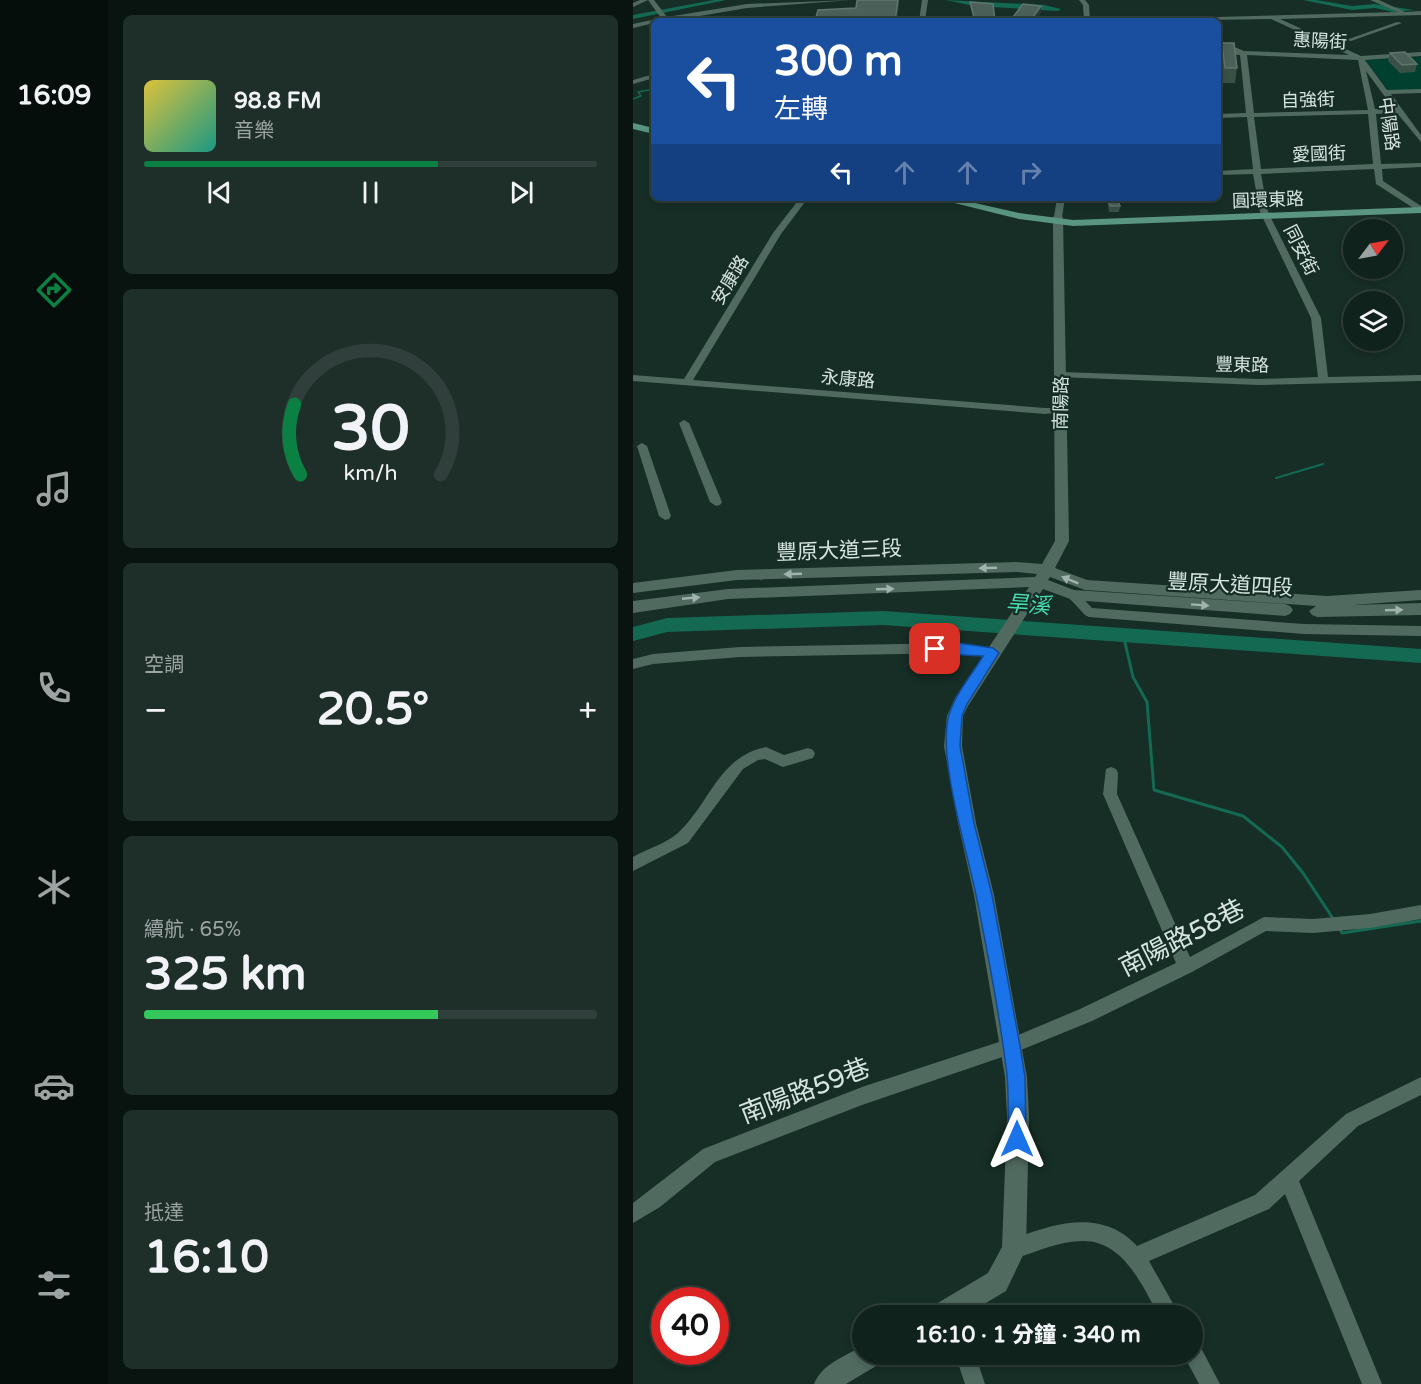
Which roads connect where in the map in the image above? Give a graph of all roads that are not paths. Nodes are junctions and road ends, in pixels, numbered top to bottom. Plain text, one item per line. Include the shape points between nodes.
1 (645, 0) edge
2 (651, 0) edge
3 (848, 0) edge
4 (925, 0) edge
5 (1082, 0) edge
6 (1364, 0) edge
7 (633, 5) edge
8 (1384, 5) edge
9 (1408, 13) junction
10 (1421, 13) edge
11 (1271, 17) junction
12 (663, 18) edge
13 (670, 18) edge
14 (922, 18) edge
15 (1087, 18) edge
16 (1221, 19) edge
17 (1421, 19) edge
18 (651, 22) edge
19 (1399, 23) dead end
20 (633, 26) edge
21 (1349, 40) dead end
22 (1221, 43) edge
23 (1221, 52) edge
24 (1243, 53) junction
25 (1421, 54) edge
26 (1360, 58) junction
27 (651, 77) edge
28 (633, 82) edge
29 (1421, 91) edge
30 (1387, 93) junction
31 (1400, 111) junction
32 (1372, 113) junction
33 (1221, 116) edge
34 (1249, 116) junction
35 (633, 126) edge
36 (1411, 126) junction
37 (1421, 126) edge
38 (633, 131) edge
39 (651, 132) edge
40 (651, 133) edge
41 (1421, 140) edge
42 (1421, 165) edge
43 (1378, 167) junction
44 (1257, 172) junction
45 (1221, 173) edge
46 (802, 201) edge
47 (952, 201) edge
48 (972, 201) edge
49 (1061, 201) edge
50 (1419, 208) edge
51 (1265, 214) junction
52 (1058, 219) junction
53 (1062, 375) junction
54 (633, 378) edge
55 (1421, 378) edge
56 (1323, 380) junction
57 (687, 382) junction
58 (1061, 410) junction
59 (684, 423) dead end
60 (642, 446) dead end
61 (716, 502) dead end
62 (665, 516) dead end
63 (1043, 576) junction
64 (633, 588) edge
65 (1073, 595) junction
66 (1421, 595) edge
67 (633, 607) edge
68 (1421, 609) edge
69 (1421, 631) edge
70 (995, 650) junction
71 (633, 664) edge
72 (808, 754) dead end
73 (1111, 773) dead end
74 (633, 864) edge
75 (1421, 912) edge
76 (1186, 967) junction
77 (1011, 1046) junction
78 (1421, 1086) edge
79 (1288, 1178) junction
80 (633, 1214) edge
81 (1014, 1249) junction
82 (1135, 1257) junction
83 (961, 1305) edge
84 (1163, 1305) edge
85 (854, 1365) edge
86 (969, 1365) edge
87 (1200, 1365) edge
88 (827, 1384) edge
89 (975, 1384) edge
90 (1210, 1384) edge
91 (1372, 1384) edge

1 - 7 street
2 - 12 street
3 - 13 street via 747,6
4 - 14 street
5 - 15 street
6 - 8 street
8 - 9 street
9 - 10 street
9 - 11 street
9 - 17 street
11 - 16 street
11 - 26 street
18 - 20 street
19 - 21 street
22 - 24 street
23 - 24 street, 惠陽街
24 - 26 street, 惠陽街
24 - 34 street, 同安街
25 - 26 street, 惠陽街
26 - 30 street
26 - 32 street, 中陽路
27 - 28 street
29 - 30 street
30 - 31 street
31 - 32 street, 自強街
31 - 36 street
32 - 34 street, 自強街
32 - 43 street, 中陽路
33 - 34 street, 自強街
34 - 44 street, 同安街
35 - 39 main road
36 - 37 street
36 - 41 street
38 - 40 main road
42 - 43 street, 愛國街
43 - 44 street, 愛國街
43 - 50 street, 中陽路 via 1379,182
44 - 45 street, 愛國街
44 - 51 street, 同安街
46 - 57 street, 安康路 via 777,233
47 - 52 main road, 圓環東路 via 1019,216
48 - 52 main road, 圓環東路
49 - 52 street, 南陽路
50 - 51 main road, 圓環東路
51 - 52 main road, 圓環東路
51 - 56 street, 同安街 via 1316,318
52 - 53 street, 南陽路
53 - 56 street, 豐東路 via 1259,382
53 - 58 street, 南陽路
54 - 57 street, 永康路
55 - 56 street, 豐東路
57 - 58 street, 永康路
58 - 63 street, 南陽路 via 1062,541
59 - 61 street
60 - 62 street
63 -> 64 street, 豐原大道三段 via 1017,567 737,575
63 - 65 street, 豐原大道四段
66 -> 63 street, 豐原大道四段 via 1327,601 1095,586
67 -> 63 street, 豐原大道三段 via 728,594
63 - 70 street, 南陽路
65 -> 68 street, 豐原大道四段 via 1333,612
65 - 69 street via 1089,612 1304,629
70 - 71 street via 740,652
70 - 77 street via 955,716 953,746
72 - 74 street via 783,760 767,753 738,765 683,838
73 - 76 street via 1110,794
75 - 76 street, 南陽路58巷 via 1325,925 1264,924
76 - 77 street, 南陽路58巷
77 - 80 street, 南陽路59巷 via 862,1096 709,1155
77 - 81 street via 1018,1117
78 - 79 street via 1352,1120
79 - 82 street via 1262,1202
79 - 91 street
81 - 82 street via 1083,1231 1109,1236
81 - 83 street via 997,1282
82 - 84 street
85 - 88 street
86 - 89 street
87 - 90 street

